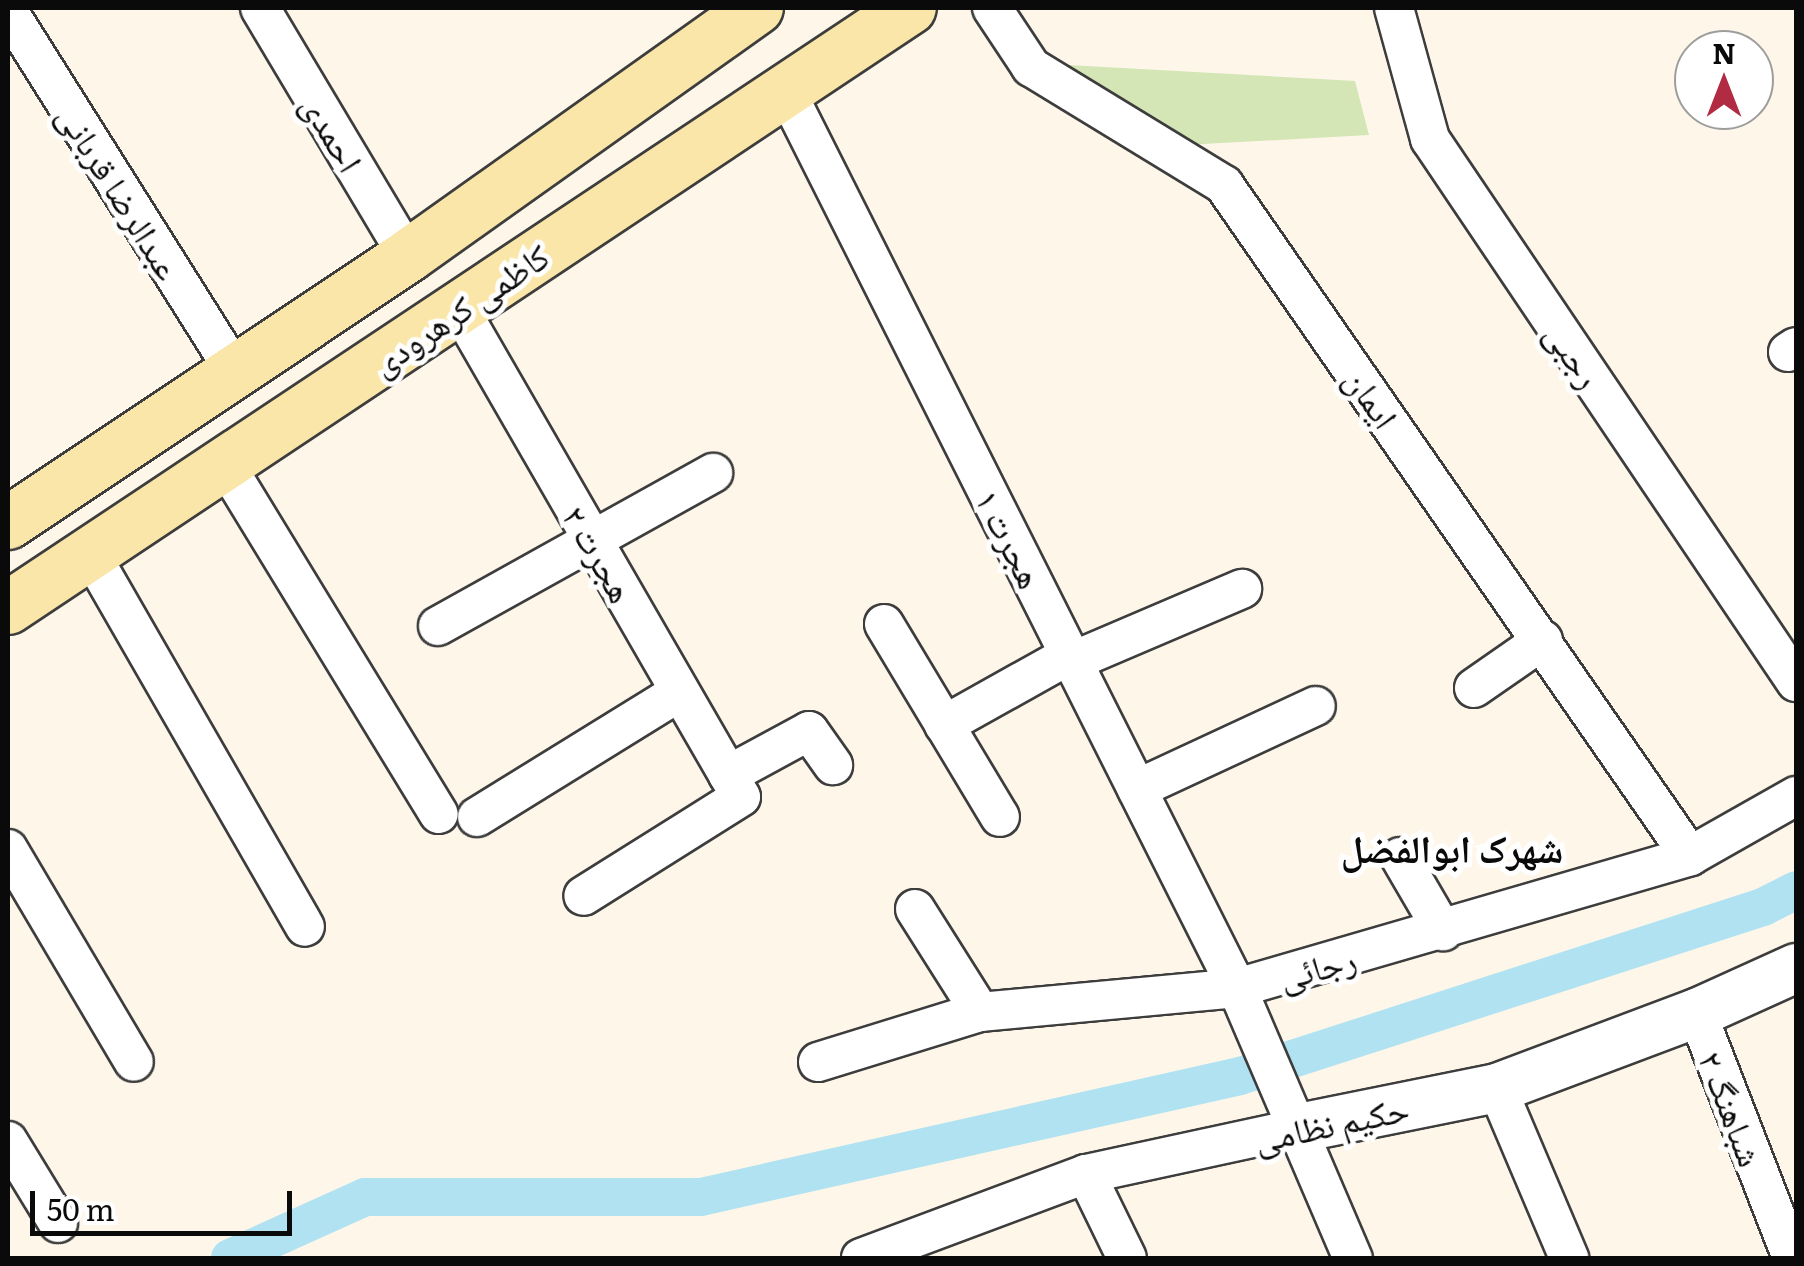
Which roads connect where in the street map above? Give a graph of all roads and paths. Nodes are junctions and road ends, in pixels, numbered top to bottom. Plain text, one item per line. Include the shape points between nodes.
1 (260, 8) edge
2 (757, 8) edge
3 (992, 8) edge
4 (1394, 8) edge
5 (8, 11) edge
6 (893, 12) edge
7 (785, 89) junction
8 (408, 256) junction
9 (460, 308) junction
10 (235, 372) junction
11 (225, 464) junction
12 (712, 474) dead end
13 (8, 523) edge
14 (592, 539) junction
15 (90, 553) junction
16 (1242, 588) dead end
17 (8, 608) edge
18 (884, 624) dead end
19 (438, 626) dead end
20 (1544, 640) junction
21 (1071, 658) junction
22 (1796, 682) edge
23 (1474, 688) dead end
24 (679, 692) junction
25 (1316, 706) dead end
26 (944, 725) junction
27 (833, 766) dead end
28 (734, 786) junction
29 (1137, 789) junction
30 (1796, 796) edge
31 (439, 814) dead end
32 (477, 817) dead end
33 (1000, 817) dead end
34 (8, 849) edge
35 (1690, 856) junction
36 (1400, 857) dead end
37 (583, 896) dead end
38 (914, 908) dead end
39 (305, 927) dead end
40 (1443, 931) junction
41 (1796, 968) edge
42 (1238, 988) junction
43 (980, 1012) junction
44 (1697, 1013) junction
45 (134, 1062) dead end
46 (818, 1062) dead end
47 (1497, 1088) junction
48 (1290, 1119) junction
49 (8, 1141) edge
50 (1086, 1174) junction
51 (58, 1223) dead end
52 (926, 1246) edge
53 (860, 1258) edge
54 (1127, 1258) edge
55 (1353, 1258) edge
56 (1569, 1258) edge
57 (1792, 1258) edge

1 - 8 street, احمدی
2 - 8 main road, کاظمی کرهرودی
3 - 20 street, ایمان via 1031,67 1224,185
4 - 22 street, رجبی via 1430,139
5 - 10 street, عبدالرضا قربانی
6 - 7 main road, کاظمی کرهرودی
7 - 9 main road, کاظمی کرهرودی
7 - 21 street, هجرت ۱
8 - 10 main road, کاظمی کرهرودی
9 - 11 main road, کاظمی کرهرودی
9 - 14 street, هجرت ۲
10 - 13 main road, کاظمی کرهرودی
11 - 15 main road, کاظمی کرهرودی
11 - 31 street
12 - 14 street
14 - 19 street
14 - 24 street, هجرت ۲
15 - 17 main road, کاظمی کرهرودی
15 - 39 street
16 - 21 street
18 - 26 street
20 - 23 street
20 - 35 street, ایمان
21 - 26 street
21 - 29 street, هجرت ۱
24 - 28 street, هجرت ۲
24 - 32 street
25 - 29 street
26 - 33 street
27 - 28 street via 810,730
28 - 37 street
29 - 42 street, هجرت ۱
30 - 35 street, رجائی
34 - 45 street
35 - 40 street, رجائی
36 - 40 street
38 - 43 street
40 - 42 street, رجائی
41 - 44 street, حکیم نظامی
42 - 43 street, رجائی
42 - 48 street, هجرت ۱
43 - 46 street, رجائی
44 - 47 street, حکیم نظامی
44 - 57 street, شباهنگ ۲
47 - 48 street, حکیم نظامی
47 - 56 street
48 - 50 street, حکیم نظامی
48 - 55 street, هجرت ۱
49 - 51 street
50 - 52 street, حکیم نظامی
50 - 54 street
52 - 53 street, حکیم نظامی

